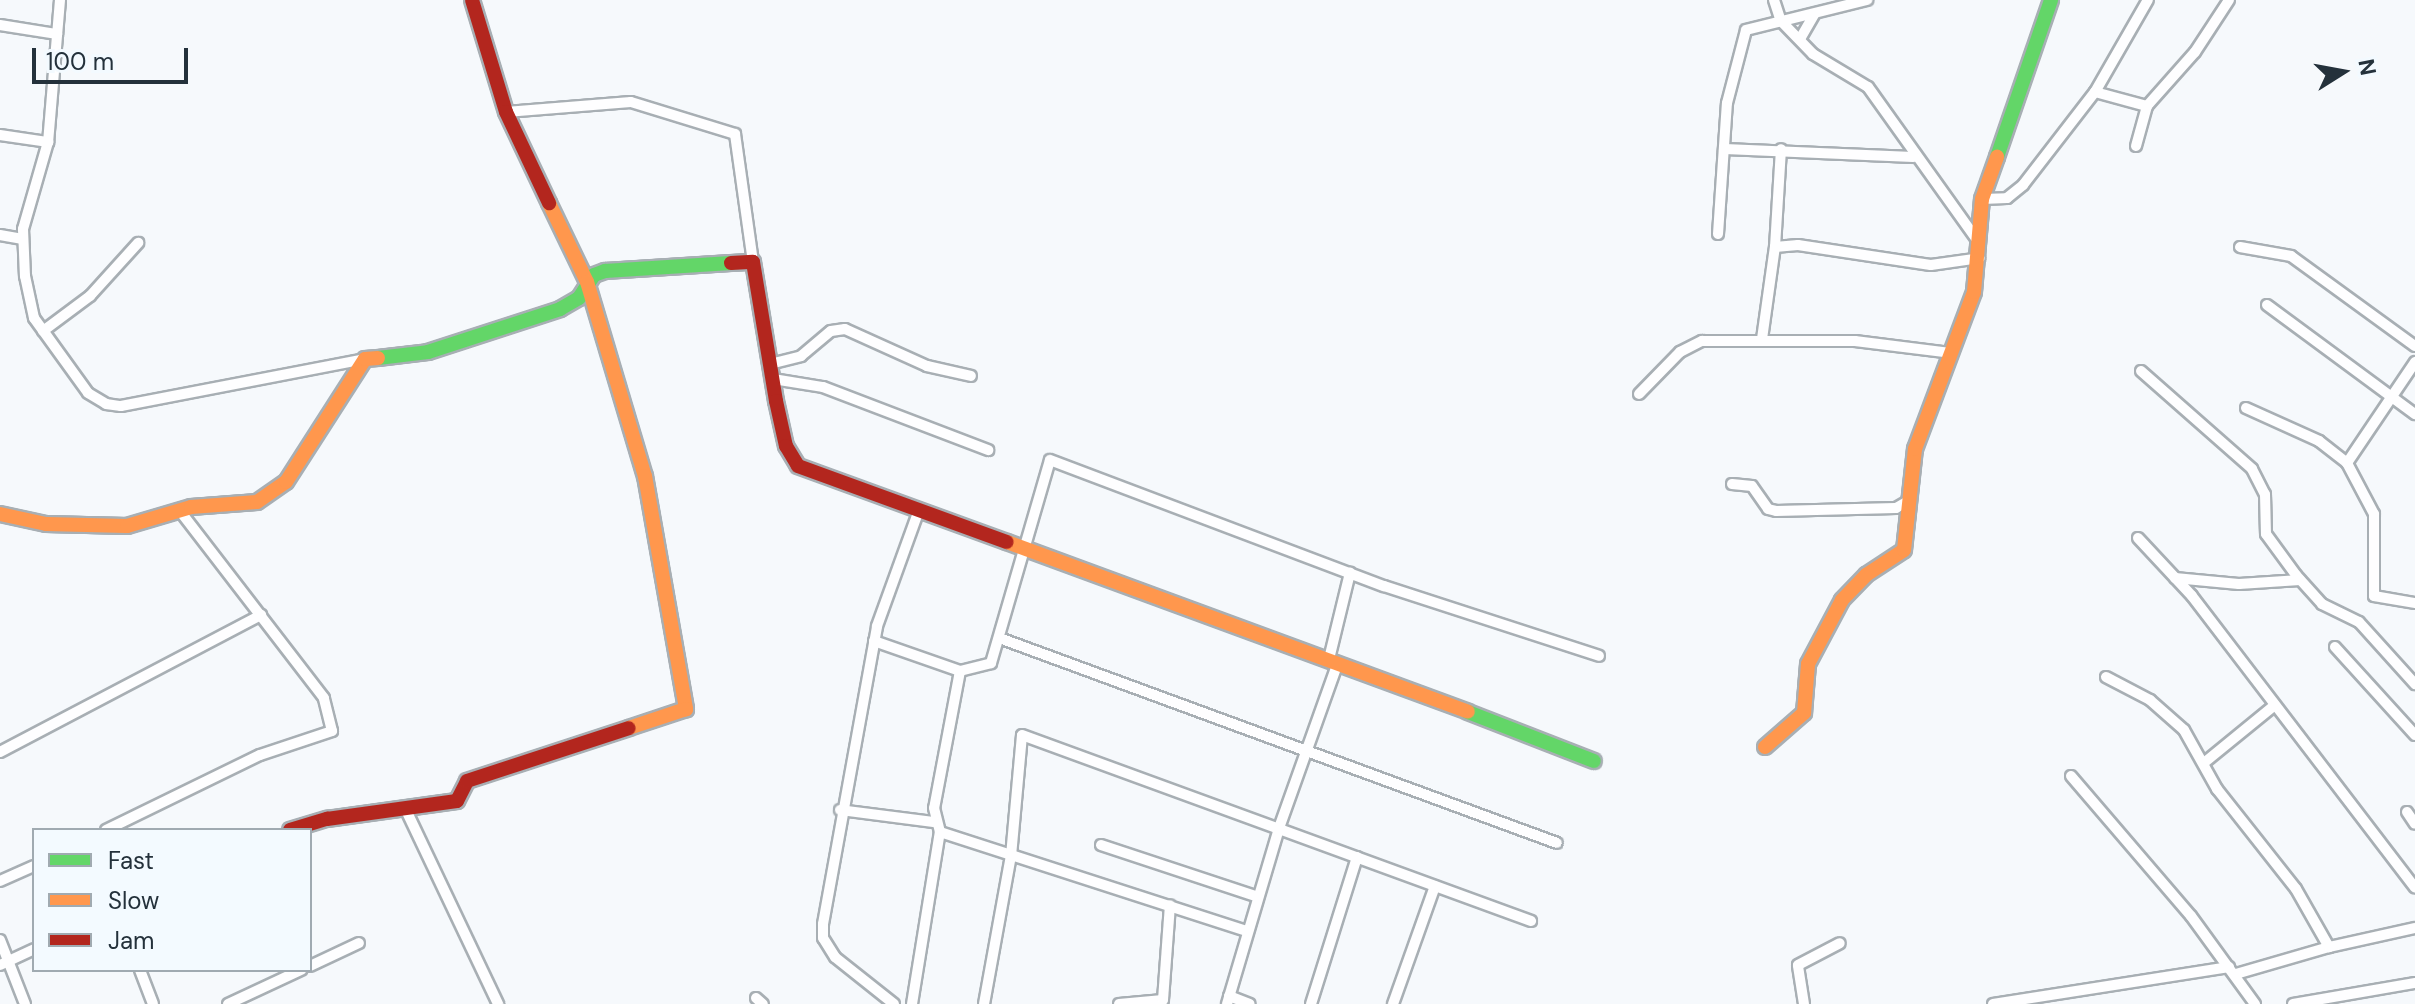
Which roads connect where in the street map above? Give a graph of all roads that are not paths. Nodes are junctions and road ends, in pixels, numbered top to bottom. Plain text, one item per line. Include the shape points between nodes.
1 (60, 0) edge
2 (472, 0) edge
3 (1774, 0) edge
4 (1867, 0) edge
5 (2051, 0) edge
6 (2148, 0) edge
7 (2229, 0) edge
8 (1814, 15) junction
9 (1781, 21) junction
10 (0, 25) edge
11 (57, 34) junction
12 (1800, 39) junction
13 (2095, 92) junction
14 (2147, 106) junction
15 (506, 112) junction
16 (0, 135) edge
17 (48, 142) junction
18 (2136, 146) dead end
19 (1724, 149) junction
20 (1781, 149) junction
21 (1914, 157) junction
22 (1982, 199) junction
23 (1718, 234) dead end
24 (0, 235) edge
25 (23, 239) junction
26 (138, 243) dead end
27 (1775, 247) junction
28 (2240, 247) dead end
29 (1979, 251) junction
30 (753, 262) junction
31 (587, 282) junction
32 (2267, 305) dead end
33 (43, 331) junction
34 (1762, 339) junction
35 (2415, 346) edge
36 (1952, 353) junction
37 (365, 359) junction
38 (2415, 362) edge
39 (2141, 371) dead end
40 (771, 372) junction
41 (971, 376) dead end
42 (1639, 394) dead end
43 (2390, 394) junction
44 (2246, 408) dead end
45 (2415, 414) edge
46 (988, 450) dead end
47 (2347, 463) junction
48 (1732, 484) dead end
49 (1910, 500) junction
50 (919, 510) junction
51 (180, 511) junction
52 (0, 514) edge
53 (2138, 538) dead end
54 (1027, 549) junction
55 (1350, 573) junction
56 (2175, 578) junction
57 (2300, 580) junction
58 (2415, 603) edge
59 (261, 615) junction
60 (1002, 639) junction
61 (874, 641) junction
62 (2335, 647) dead end
63 (1599, 656) dead end
64 (1333, 660) junction
65 (960, 671) junction
66 (2106, 677) dead end
67 (2415, 684) edge
68 (2275, 705) junction
69 (2415, 735) edge
70 (1765, 747) dead end
71 (1306, 751) junction
72 (0, 752) edge
73 (1594, 761) dead end
74 (2205, 762) junction
75 (2071, 776) dead end
76 (406, 810) junction
77 (840, 810) junction
78 (2407, 812) dead end
79 (2415, 824) edge
80 (937, 827) junction
81 (110, 828) edge
82 (297, 828) edge
83 (1279, 828) junction
84 (1557, 843) dead end
85 (1101, 845) dead end
86 (1011, 856) junction
87 (1357, 857) junction
88 (32, 867) edge
89 (0, 881) edge
90 (1435, 886) junction
91 (2415, 888) edge
92 (1258, 897) junction
93 (1170, 905) junction
94 (1531, 921) dead end
95 (2415, 928) edge
96 (1247, 931) junction
97 (0, 940) edge
98 (359, 943) dead end
99 (1840, 943) dead end
100 (2329, 947) junction
101 (32, 950) edge
102 (5, 963) edge
103 (312, 965) edge
104 (2232, 970) junction
105 (141, 972) edge
106 (297, 972) edge
107 (2415, 983) edge
108 (1228, 1000) edge
109 (2342, 1000) edge
110 (25, 1004) edge
111 (153, 1004) edge
112 (228, 1004) edge
113 (498, 1004) edge
114 (894, 1004) edge
115 (912, 1004) edge
116 (984, 1004) edge
117 (1119, 1004) edge
118 (1250, 1004) edge
119 (1311, 1004) edge
120 (1393, 1004) edge
121 (1804, 1004) edge
122 (1993, 1004) edge
123 (2255, 1004) edge
124 (2293, 1004) edge

1 - 11 street
2 - 15 street
3 - 9 street
4 - 8 street
5 - 22 street
6 - 13 street
7 - 14 street via 2195,52
8 - 9 street
8 - 12 street
9 - 12 street
9 - 19 street via 1746,30 1727,103
10 - 11 street
11 - 17 street
12 - 21 street via 1827,65 1868,87
13 - 14 street
13 - 22 street via 2023,185 2007,198
14 - 18 street
15 - 30 street via 631,102 735,134
15 - 31 street
16 - 17 street
17 - 25 street
19 - 20 street
19 - 23 street
20 - 21 street
20 - 27 street
21 - 29 street
22 - 29 street
24 - 25 street
25 - 33 street via 28,303
26 - 33 street via 90,296
27 - 29 street via 1798,245 1931,265
27 - 34 street
28 - 35 street via 2291,256
29 - 36 street via 1977,283
30 - 31 street via 625,269
30 - 40 street
31 - 37 street via 579,298 560,309 428,352
31 - 76 street via 645,476 686,709 467,781 457,801
32 - 43 street
33 - 37 street via 88,393 121,406
34 - 36 street via 1855,341
34 - 42 street via 1692,345
36 - 49 street via 1915,449
37 - 51 street via 278,491 257,502
38 - 43 street
39 - 57 street via 2252,469 2265,494 2266,534
40 - 41 street via 831,331 845,329 927,366
40 - 46 street
40 - 50 street via 786,446 798,466
43 - 45 street
43 - 47 street
44 - 47 street via 2319,441
47 - 58 street via 2374,514 2374,596
48 - 49 street via 1752,486 1768,509 1776,511 1896,508
49 - 70 street via 1904,550 1866,575 1842,600 1808,664 1804,713
50 - 54 street
50 - 61 street
51 - 52 street via 127,526 46,524
51 - 59 street
53 - 56 street
54 - 55 street via 1050,460
54 - 60 street
54 - 64 street
55 - 63 street
55 - 64 street
56 - 57 street via 2239,584
56 - 68 street
57 - 67 street via 2322,604 2359,622
59 - 72 street
59 - 81 street via 324,698 332,731 260,755
60 - 65 street via 991,663
60 - 71 street
61 - 65 street
61 - 77 street
62 - 69 street
64 - 71 street
64 - 73 street
65 - 80 street
66 - 74 street via 2150,700 2184,730
68 - 74 street
68 - 91 street
71 - 83 street
71 - 84 street
74 - 100 street via 2217,789 2296,889
75 - 104 street
76 - 82 street
76 - 113 street
77 - 80 street
77 - 114 street via 823,938 835,957
78 - 79 street
80 - 86 street
80 - 115 street
83 - 86 street via 1022,735
83 - 87 street
83 - 92 street
85 - 92 street
86 - 93 street
86 - 116 street
87 - 90 street
87 - 119 street
88 - 89 street
90 - 94 street
90 - 120 street
92 - 96 street
93 - 96 street
93 - 117 street via 1163,1000
95 - 100 street
96 - 108 street
97 - 102 street
98 - 103 street
99 - 121 street via 1798,965
100 - 104 street
101 - 102 street
102 - 110 street
104 - 122 street
104 - 123 street
105 - 111 street
106 - 112 street
107 - 109 street
108 - 118 street
109 - 124 street

